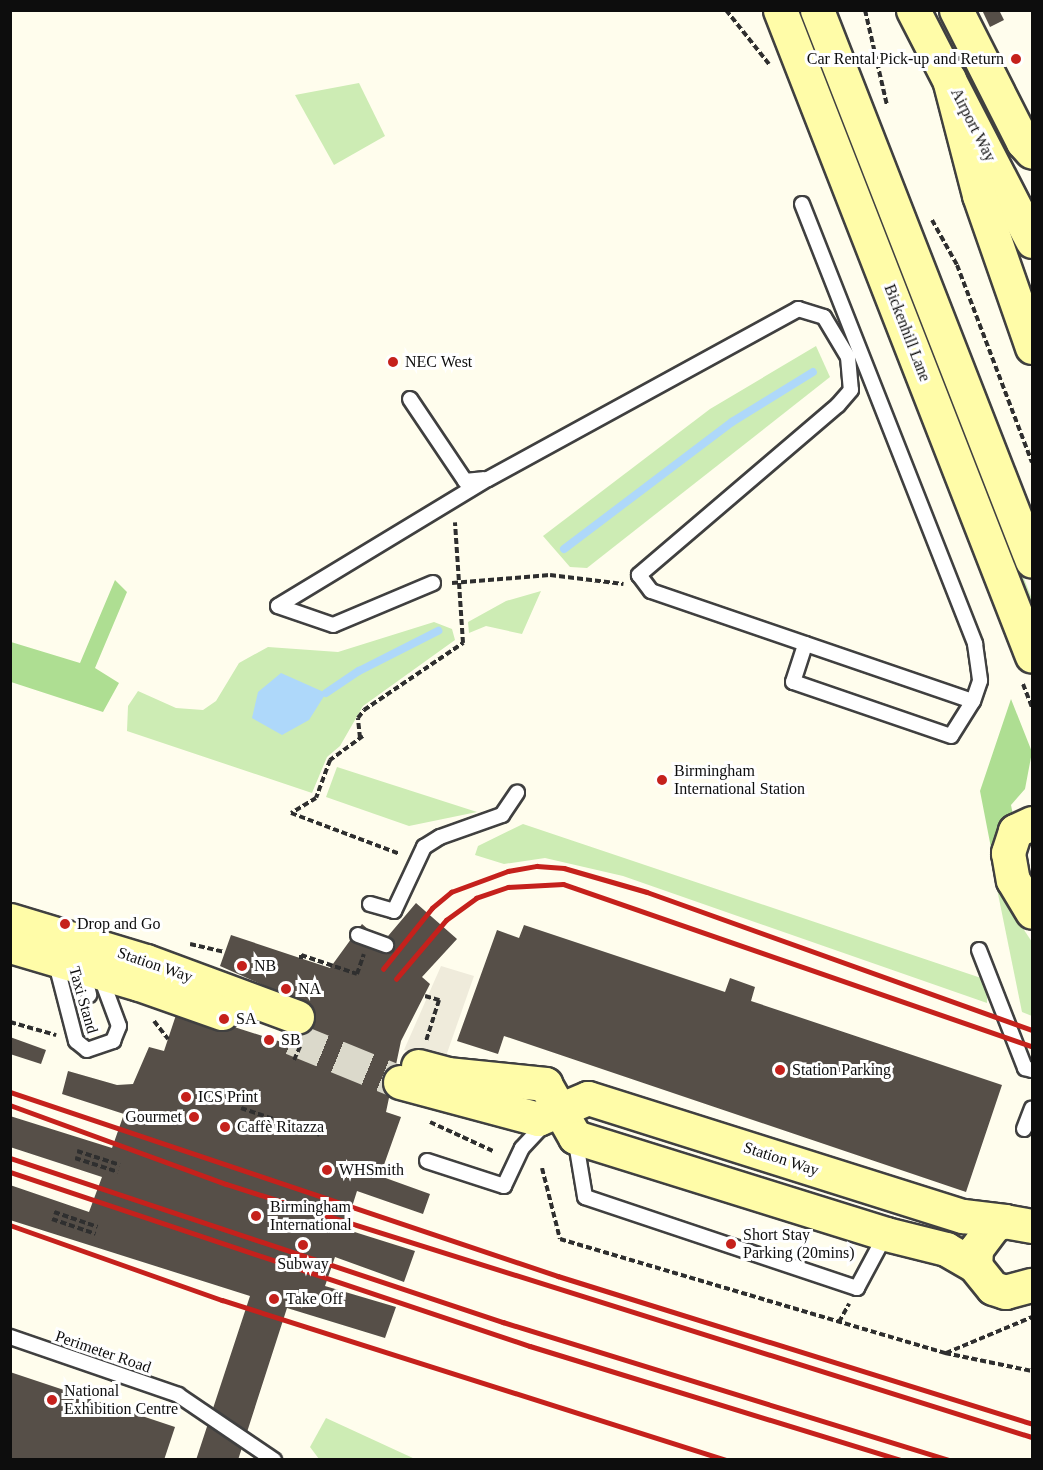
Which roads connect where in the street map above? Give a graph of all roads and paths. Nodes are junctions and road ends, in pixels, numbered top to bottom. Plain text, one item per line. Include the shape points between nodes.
1 (780, 10) edge
2 (817, 10) edge
3 (866, 10) edge
4 (913, 10) edge
5 (956, 10) edge
6 (949, 79) junction
7 (887, 107) dead end
8 (1032, 152) edge
9 (802, 204) dead end
10 (928, 213) dead end
11 (1032, 241) edge
12 (1032, 347) edge
13 (410, 399) dead end
14 (1032, 462) edge
15 (488, 479) junction
16 (453, 500) junction
17 (1032, 561) edge
18 (459, 583) junction
19 (645, 583) junction
20 (433, 584) dead end
21 (805, 644) junction
22 (1032, 656) edge
23 (973, 701) junction
24 (517, 793) dead end
25 (1032, 822) edge
26 (398, 858) dead end
27 (370, 904) dead end
28 (1032, 912) edge
29 (25, 924) edge
30 (364, 937) joint
31 (386, 945) dead end
32 (10, 946) edge
33 (979, 950) dead end
34 (301, 958) dead end
35 (80, 967) junction
36 (10, 1022) edge
37 (294, 1027) tunnel mouth
38 (60, 1036) dead end
39 (1032, 1070) edge
40 (402, 1071) tunnel mouth
41 (559, 1107) junction
42 (241, 1108) dead end
43 (1032, 1108) edge
44 (423, 1119) dead end
45 (1024, 1129) dead end
46 (320, 1136) dead end
47 (575, 1137) junction
48 (493, 1150) dead end
49 (77, 1151) dead end
50 (75, 1158) dead end
51 (426, 1161) dead end
52 (120, 1165) dead end
53 (542, 1168) dead end
54 (118, 1172) dead end
55 (54, 1212) dead end
56 (52, 1219) dead end
57 (1019, 1223) edge
58 (98, 1227) dead end
59 (96, 1234) dead end
60 (886, 1234) junction
61 (975, 1266) junction
62 (1032, 1285) edge
63 (1032, 1317) edge
64 (10, 1337) edge
65 (945, 1353) junction
66 (1032, 1371) edge
67 (274, 1460) edge

1 - 22 street, Bickenhill Lane
2 - 17 street, Bickenhill Lane
3 - 7 path
4 - 6 street, Airport Way
5 - 8 street via 1023,142
6 - 11 street, Airport Way
6 - 12 street via 979,195
9 - 23 lane via 975,644 980,681
10 - 14 path via 957,265
13 - 15 lane via 465,481
15 - 16 lane
15 - 19 lane via 798,309 824,317 848,357 851,390 639,575
16 - 18 path
16 - 20 lane via 278,606 333,625
18 - 19 path via 550,575 628,585
18 - 26 path via 463,643 363,710 358,718 361,737 330,760 316,798 291,813 400,852
19 - 21 lane via 651,591
21 - 23 lane
21 - 23 lane via 793,682 951,736
24 - 27 lane via 502,815 440,837 424,847 394,910
25 - 28 street via 1015,831 1008,853 1013,880
29 - 35 street, Station Way
30 - 31 lane
30 - 34 path via 357,974
32 - 35 street, Station Way
33 - 39 lane via 1025,1068
35 - 35 lane, Taxi Stand via 76,1041 87,1050 113,1041 119,1026
35 - 37 street, Station Way via 146,961
36 - 38 path
40 - 41 street, Station Way via 538,1119
41 - 47 street
41 - 51 lane via 522,1148 504,1186
41 - 57 street, Station Way via 588,1098 963,1216
42 - 46 path
43 - 45 lane
44 - 48 path
47 - 60 street
47 - 60 lane via 585,1197 857,1288
49 - 52 path
50 - 54 path
53 - 65 path via 560,1239
55 - 58 path
56 - 59 path
57 - 61 street via 984,1233 976,1249
60 - 61 street via 946,1249
61 - 62 street via 993,1288 1014,1292
63 - 65 path
64 - 67 lane, Perimeter Road via 178,1395
65 - 66 path

